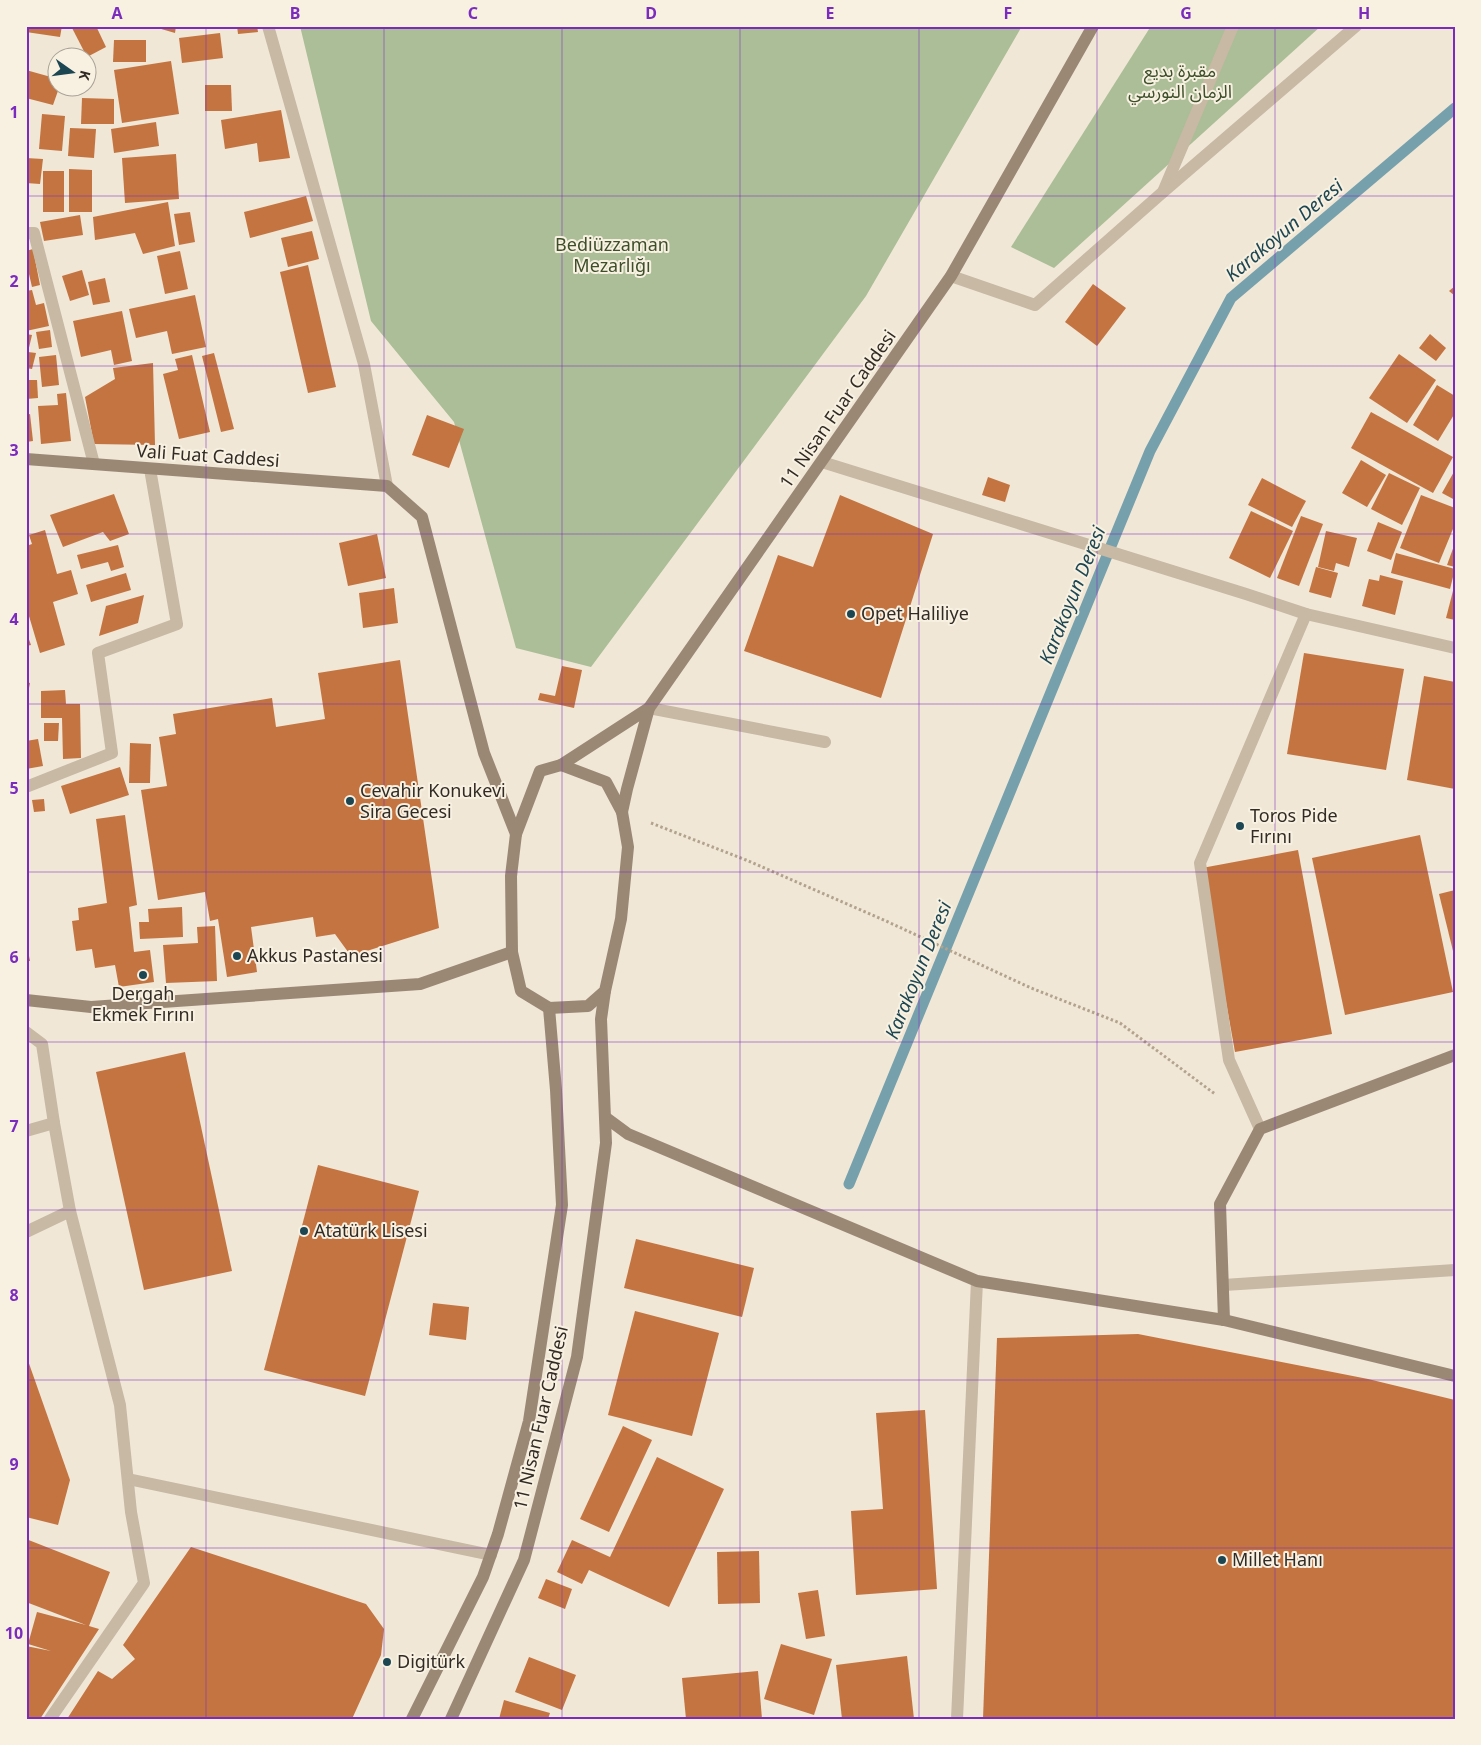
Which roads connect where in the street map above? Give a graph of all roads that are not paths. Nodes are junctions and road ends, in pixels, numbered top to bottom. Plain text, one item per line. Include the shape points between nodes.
1 (268, 26) edge
2 (1093, 26) edge
3 (1233, 26) edge
4 (1356, 26) edge
5 (1163, 192) junction
6 (26, 233) edge
7 (951, 276) junction
8 (26, 459) edge
9 (822, 462) junction
10 (94, 464) junction
11 (150, 469) junction
12 (387, 486) junction
13 (1306, 614) junction
14 (1455, 648) edge
15 (649, 708) junction
16 (825, 742) dead end
17 (561, 764) junction
18 (26, 787) edge
19 (622, 812) junction
20 (516, 834) junction
21 (512, 952) junction
22 (605, 991) junction
23 (26, 1000) edge
24 (549, 1008) junction
25 (26, 1032) edge
26 (1455, 1055) edge
27 (605, 1117) junction
28 (54, 1123) junction
29 (1260, 1129) junction
30 (26, 1131) edge
31 (70, 1211) junction
32 (26, 1232) edge
33 (1455, 1270) edge
34 (977, 1281) junction
35 (1224, 1285) junction
36 (1224, 1320) junction
37 (1455, 1376) edge
38 (128, 1479) junction
39 (491, 1555) junction
40 (50, 1719) edge
41 (412, 1719) edge
42 (451, 1719) edge
43 (957, 1719) edge

1 - 12 street via 364,364
2 - 7 main road, 11 Nisan Fuar Caddesi
3 - 5 street
4 - 5 street
5 - 7 street via 1035,305
6 - 10 street via 34,233
7 - 9 main road, 11 Nisan Fuar Caddesi
8 - 10 main road, Vali Fuat Caddesi
9 - 13 street
9 - 15 main road, 11 Nisan Fuar Caddesi
10 - 11 main road, Vali Fuat Caddesi
11 - 12 main road, Vali Fuat Caddesi
11 - 18 street via 178,624 98,653 112,753
12 - 20 main road via 422,517 484,753
13 - 14 street
13 - 29 street via 1200,863 1229,1060
15 - 16 street
15 - 17 main road
15 - 19 main road, 11 Nisan Fuar Caddesi
17 - 19 main road via 606,782
17 - 20 main road via 540,771
19 - 22 main road, 11 Nisan Fuar Caddesi via 628,847 621,919
20 - 21 main road via 512,876
21 - 23 main road via 420,984 91,1007
21 - 24 main road via 521,991
22 - 24 main road via 588,1006
22 - 27 main road, 11 Nisan Fuar Caddesi via 601,1019
24 - 39 main road, 11 Nisan Fuar Caddesi via 562,1205 529,1421
25 - 28 street via 42,1044
26 - 29 main road
27 - 34 main road via 628,1134
27 - 42 main road, 11 Nisan Fuar Caddesi via 606,1143 574,1367 524,1560
28 - 30 street
28 - 31 street
29 - 35 main road via 1220,1204
31 - 32 street
31 - 38 street via 120,1405
33 - 35 street
34 - 36 main road
34 - 43 street
35 - 36 main road
36 - 37 main road
38 - 39 street
38 - 40 street via 144,1583
39 - 41 main road, 11 Nisan Fuar Caddesi

